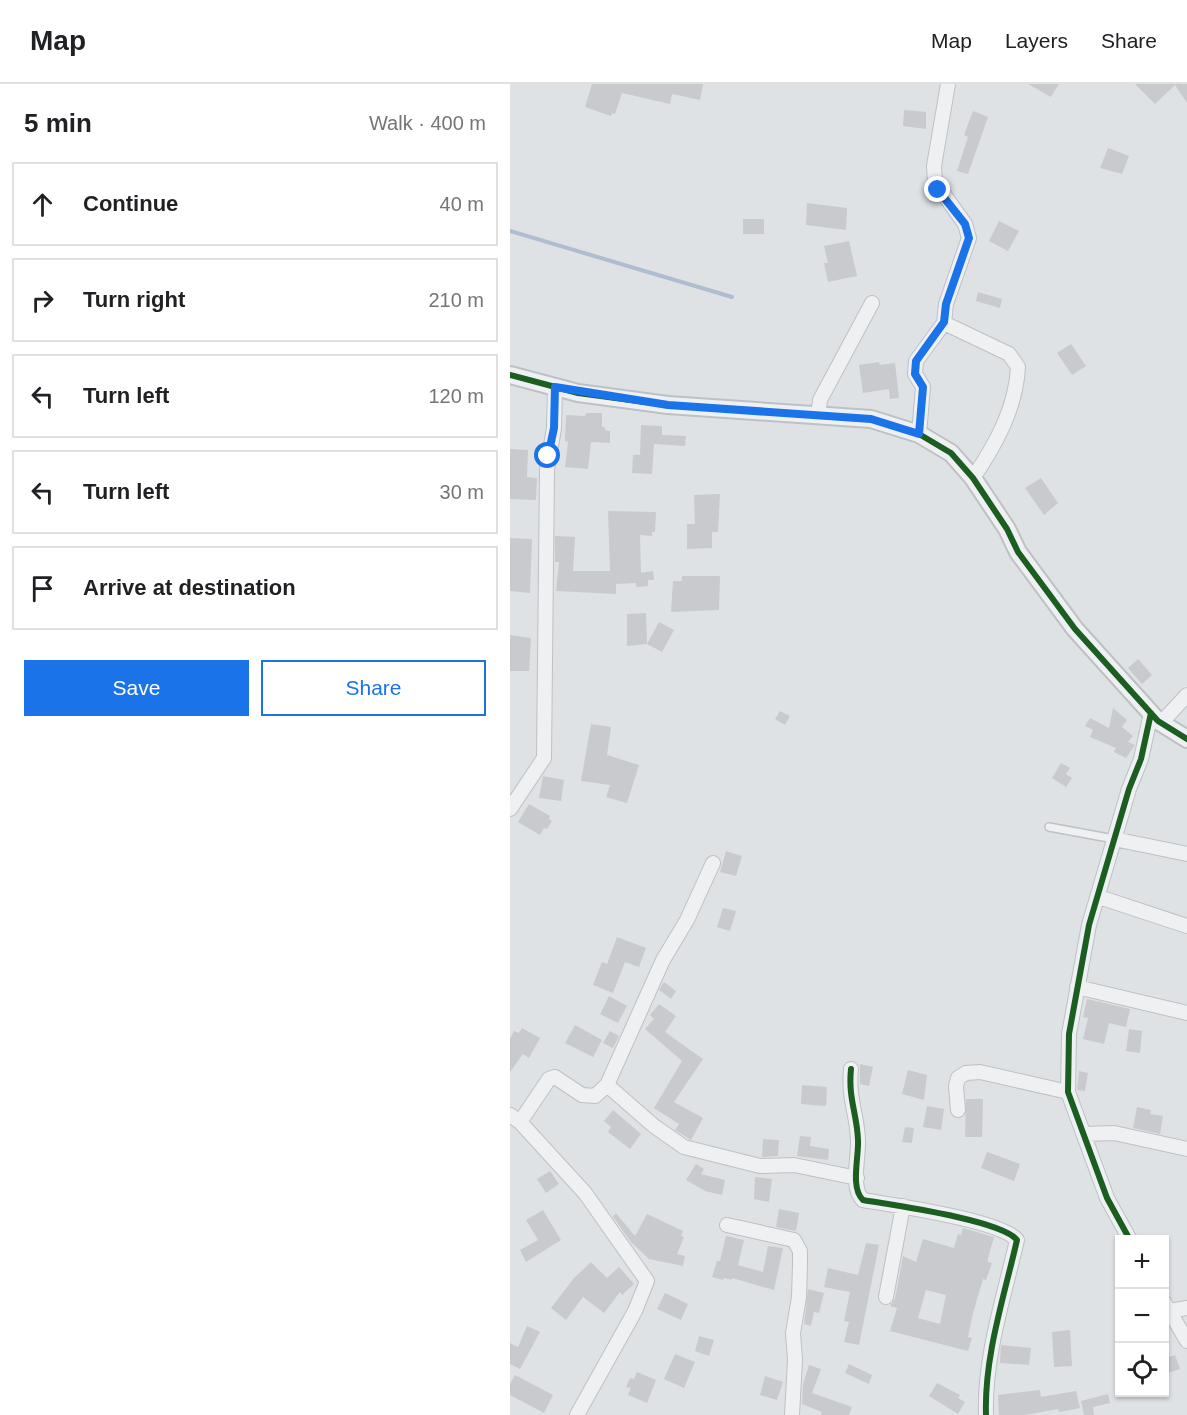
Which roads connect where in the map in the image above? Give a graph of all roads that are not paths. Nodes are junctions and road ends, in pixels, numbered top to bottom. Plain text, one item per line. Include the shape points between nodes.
1 (948, 84) edge
2 (872, 303) dead end
3 (944, 322) junction
4 (510, 375) edge
5 (555, 387) junction
6 (818, 416) junction
7 (919, 434) junction
8 (973, 478) junction
9 (1187, 695) edge
10 (1156, 718) junction
11 (1187, 739) edge
12 (510, 809) edge
13 (1049, 827) dead end
14 (1114, 839) junction
15 (1187, 854) edge
16 (712, 863) dead end
17 (1099, 897) junction
18 (1187, 926) edge
19 (1077, 987) junction
20 (1187, 1013) edge
21 (851, 1069) dead end
22 (607, 1085) junction
23 (1068, 1092) junction
24 (958, 1110) dead end
25 (515, 1118) edge
26 (1083, 1134) junction
27 (1187, 1149) edge
28 (857, 1178) junction
29 (903, 1206) junction
30 (727, 1225) dead end
31 (1128, 1235) edge
32 (886, 1297) dead end
33 (1169, 1306) edge
34 (1187, 1308) edge
35 (1169, 1310) edge
36 (1187, 1341) edge
37 (577, 1415) edge
38 (792, 1415) edge
39 (986, 1415) edge

1 - 3 street via 934,182 965,224 969,238 946,304
2 - 6 street via 820,400
3 - 7 street via 916,361 915,374 923,387
3 - 8 street via 1009,354 1018,367 1014,400
4 - 5 street
5 - 6 street via 668,405
5 - 12 street via 547,470 544,758
6 - 7 street via 871,419
7 - 8 street via 951,453
8 - 10 street via 1043,587 1075,629
9 - 10 street
10 - 11 street
10 - 14 street
13 - 14 lane
14 - 15 street
14 - 17 street
16 - 22 street
17 - 18 street
17 - 19 street via 1089,925
19 - 20 street
19 - 23 street via 1069,1034
21 - 28 street via 849,1092 858,1139
22 - 25 street via 595,1096 582,1095 555,1077 549,1079
22 - 28 street via 684,1147 760,1166 794,1165
23 - 24 street via 980,1072 966,1073 958,1078 956,1086
23 - 26 street
25 - 37 street via 585,1193 646,1281 636,1311
26 - 27 street via 1113,1132
26 - 31 street via 1107,1198
28 - 29 street via 863,1200
29 - 32 street
29 - 39 street via 1004,1232 1017,1240 997,1328
30 - 38 street via 794,1240 800,1251 800,1297 792,1333
33 - 34 street
35 - 36 street

